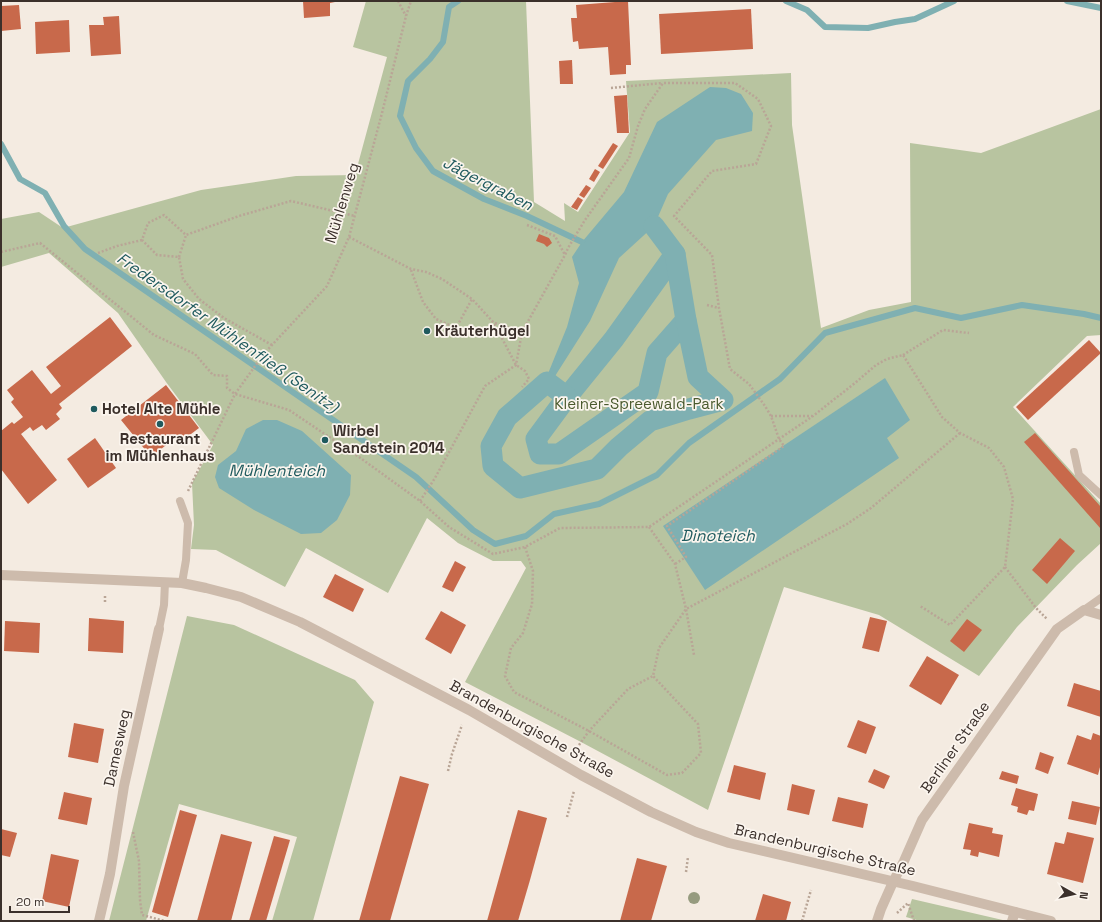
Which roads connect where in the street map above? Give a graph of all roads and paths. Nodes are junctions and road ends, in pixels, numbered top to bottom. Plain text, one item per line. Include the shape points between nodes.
1 (398, 1) edge
2 (411, 1) edge
3 (406, 16) junction
4 (663, 83) junction
5 (610, 88) dead end
6 (355, 216) junction
7 (527, 225) dead end
8 (186, 235) junction
9 (349, 237) junction
10 (142, 240) junction
11 (1, 252) edge
12 (98, 253) dead end
13 (565, 255) junction
14 (179, 257) junction
15 (411, 269) junction
16 (472, 299) junction
17 (707, 305) dead end
18 (719, 308) junction
19 (494, 323) junction
20 (522, 332) junction
21 (969, 333) dead end
22 (272, 345) junction
23 (903, 355) junction
24 (516, 365) junction
25 (522, 387) dead end
26 (235, 394) junction
27 (771, 416) junction
28 (812, 416) junction
29 (960, 433) junction
30 (779, 438) junction
31 (1074, 452) dead end
32 (1101, 495) edge
33 (180, 501) joint
34 (420, 501) junction
35 (649, 528) junction
36 (524, 547) junction
37 (675, 564) junction
38 (1005, 567) junction
39 (1, 576) edge
40 (165, 582) junction
41 (182, 583) junction
42 (105, 592) dead end
43 (1101, 598) edge
44 (105, 602) dead end
45 (920, 606) dead end
46 (686, 609) junction
47 (1084, 610) junction
48 (1101, 615) edge
49 (159, 629) joint
50 (1057, 629) junction
51 (694, 655) dead end
52 (653, 676) junction
53 (462, 725) dead end
54 (589, 731) junction
55 (579, 745) dead end
56 (448, 771) dead end
57 (574, 791) dead end
58 (567, 817) dead end
59 (133, 831) dead end
60 (688, 857) dead end
61 (686, 872) dead end
62 (893, 882) junction
63 (811, 890) dead end
64 (891, 917) dead end
65 (1014, 917) edge
66 (99, 921) edge
67 (165, 921) edge
68 (802, 921) edge
69 (877, 921) edge
70 (914, 921) edge
71 (1051, 921) edge

1 - 3 path
2 - 3 path, Mühlenweg
3 - 6 path, Mühlenweg
4 - 5 path
4 - 13 path via 645,109 629,158 585,220
4 - 18 path via 735,83 758,99 771,126 756,164 712,171 674,216 712,255
6 - 8 path via 291,201
6 - 9 path, Mühlenweg
7 - 13 path via 555,236
8 - 10 path via 164,215 148,223
8 - 14 path
9 - 15 path
9 - 22 path, Mühlenweg via 327,286
10 - 12 path
10 - 14 path via 157,255
11 - 26 path via 40,243 154,335 195,354 213,375 227,376 227,388
13 - 20 path
14 - 22 path via 183,279 199,299 224,318
15 - 16 path via 442,279
15 - 16 path via 423,302 436,319 456,328
16 - 19 path
17 - 18 path
18 - 27 path via 730,369 749,384
19 - 20 path
19 - 24 path
20 - 24 path
21 - 23 path via 942,330
22 - 26 path, Mühlenweg
23 - 28 path via 876,365
23 - 29 path via 942,417
24 - 25 path via 525,371 529,379
24 - 34 path via 485,386
26 - 33 path, Mühlenweg via 189,489
26 - 34 path via 289,410
27 - 28 path
27 - 30 path
28 - 30 path
29 - 38 path via 989,448 1004,467 1013,499
29 - 46 path via 872,508 847,524
30 - 35 path
30 - 37 path via 784,446 667,526 686,557
31 - 32 lane via 1079,475
33 - 41 lane via 188,523
34 - 36 path via 449,527 493,554
35 - 36 path via 560,528
35 - 37 path
36 - 54 path via 533,571 532,604 523,633 511,648 505,676 514,692
37 - 46 path
38 - 45 path via 950,625
38 - 50 path via 1036,608
39 - 40 street, Brandenburgische Straße
40 - 41 street, Brandenburgische Straße
40 - 49 lane, Damesweg
41 - 62 street, Brandenburgische Straße via 241,597 300,622 469,710 588,779 696,832
42 - 44 path
43 - 47 lane
46 - 51 path
46 - 52 path via 659,648
47 - 48 street
47 - 50 street, Berliner Straße
49 - 66 street, Damesweg via 124,786 110,874
50 - 62 street, Berliner Straße via 922,820
52 - 54 path via 628,689
52 - 54 path via 698,724 701,752 682,773 668,775
53 - 56 path
54 - 55 path
57 - 58 path
59 - 67 path via 139,861 142,915
60 - 61 path
62 - 65 street, Brandenburgische Straße
62 - 69 street, Berliner Straße
63 - 68 path
64 - 70 path via 908,903
65 - 71 street, Brandenburgische Straße

